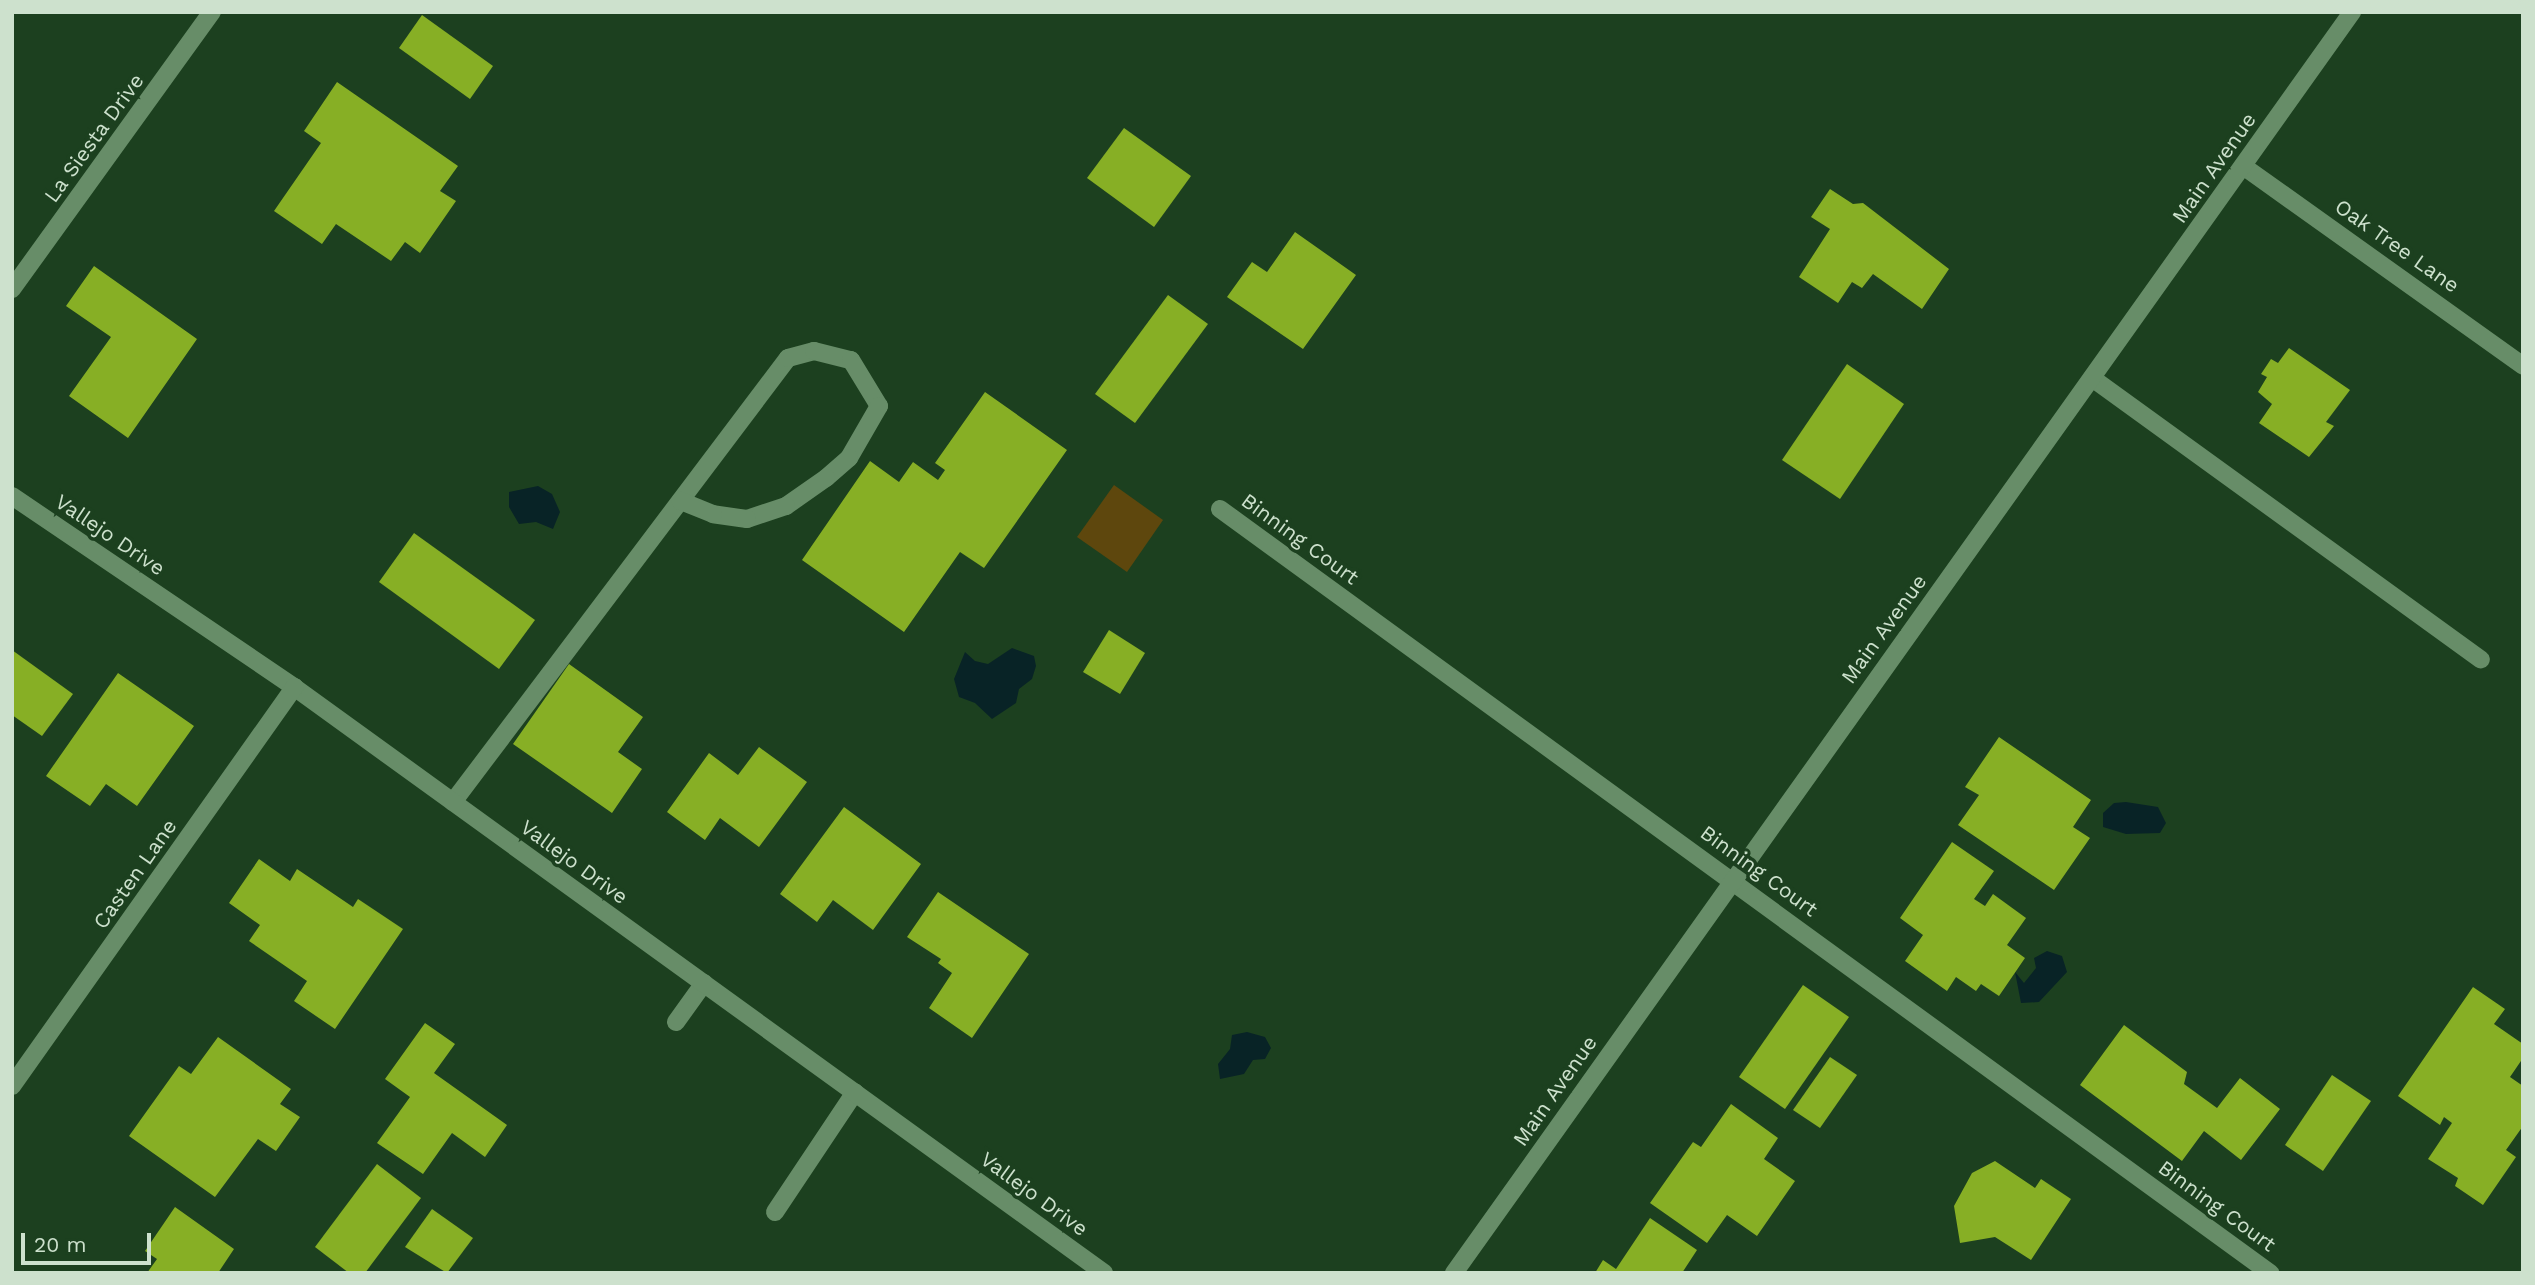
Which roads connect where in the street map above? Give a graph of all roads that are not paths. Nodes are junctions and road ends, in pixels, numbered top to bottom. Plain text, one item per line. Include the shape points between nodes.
1 (212, 12) edge
2 (2352, 12) edge
3 (2244, 166) junction
4 (12, 289) edge
5 (2523, 366) edge
6 (2092, 378) junction
7 (12, 495) edge
8 (680, 501) junction
9 (1220, 509) dead end
10 (2481, 660) dead end
11 (294, 687) junction
12 (453, 802) junction
13 (1732, 879) junction
14 (704, 983) junction
15 (676, 1022) dead end
16 (12, 1087) edge
17 (855, 1092) junction
18 (775, 1212) dead end
19 (1104, 1273) edge
20 (1454, 1273) edge
21 (2270, 1273) edge

1 - 4 street, La Siesta Drive
2 - 3 street, Main Avenue
3 - 5 street, Oak Tree Lane
3 - 6 street, Main Avenue
6 - 10 street
6 - 13 street, Main Avenue
7 - 11 street, Vallejo Drive
8 - 8 street via 788,358 814,351 851,360 879,407 849,457 826,478 786,506 747,519 713,514
8 - 12 street
9 - 13 street, Binning Court
11 - 12 street, Vallejo Drive
11 - 16 street, Casten Lane
12 - 14 street, Vallejo Drive
13 - 20 street, Main Avenue
13 - 21 street, Binning Court
14 - 15 street
14 - 17 street, Vallejo Drive
17 - 18 street
17 - 19 street, Vallejo Drive

